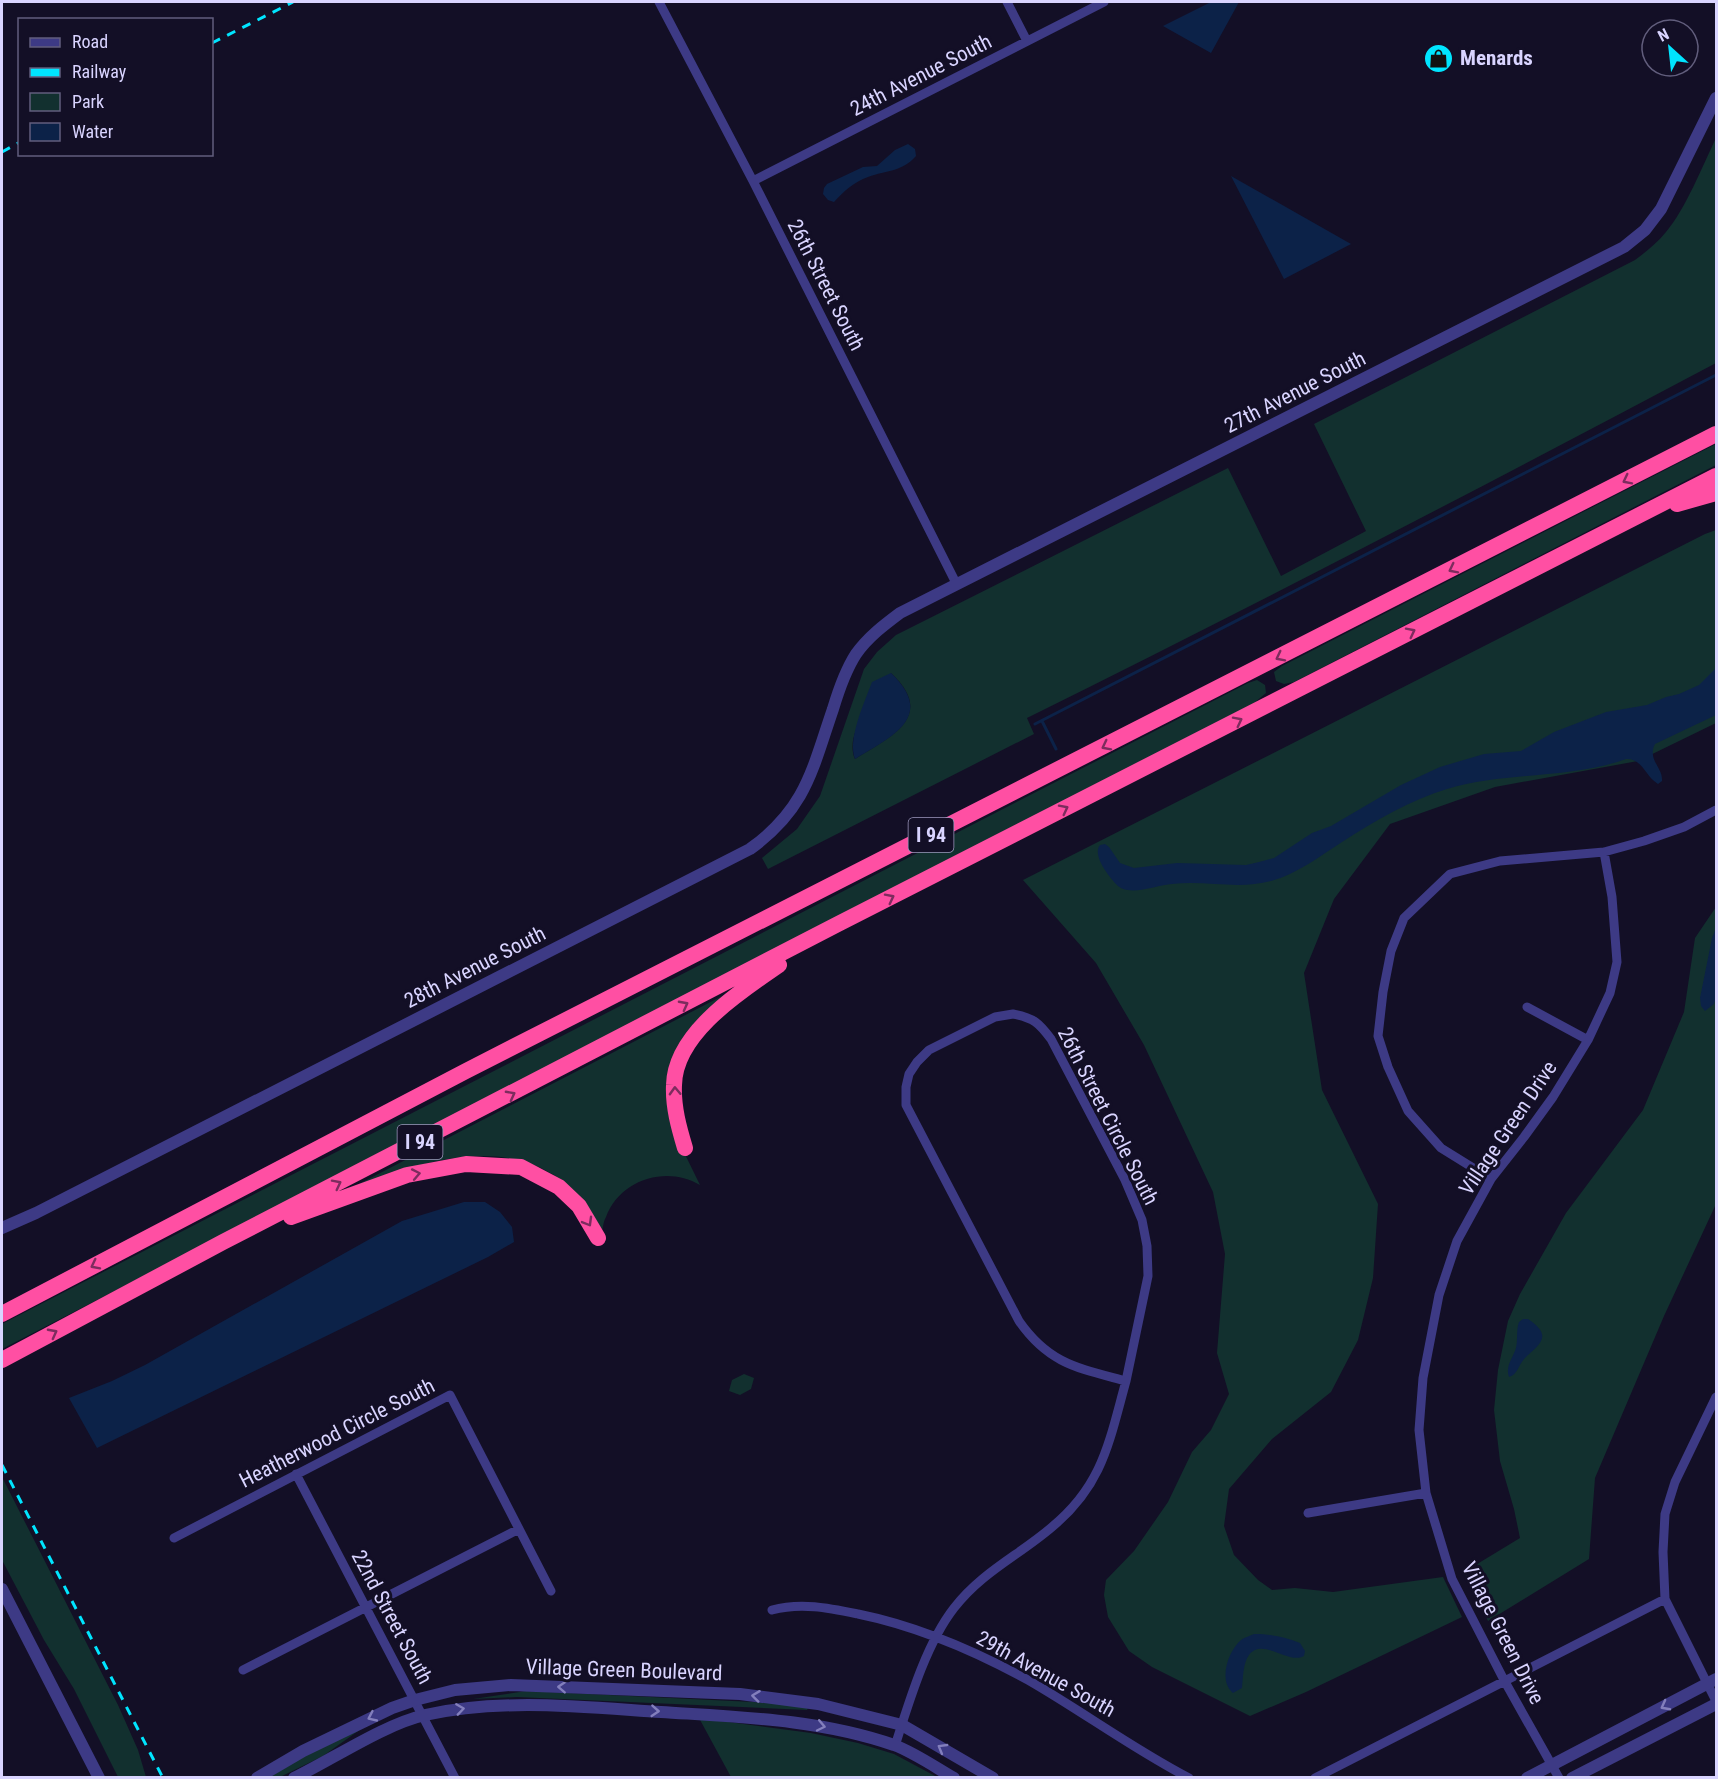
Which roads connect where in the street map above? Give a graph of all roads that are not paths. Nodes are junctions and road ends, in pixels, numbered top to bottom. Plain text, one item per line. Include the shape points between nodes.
1 (659, 2) edge
2 (1007, 2) edge
3 (1104, 2) edge
4 (1027, 41) junction
5 (1716, 98) edge
6 (753, 181) junction
7 (1716, 428) edge
8 (1716, 434) edge
9 (1662, 462) junction
10 (1716, 476) edge
11 (1716, 493) edge
12 (1647, 512) junction
13 (957, 585) junction
14 (844, 674) joint
15 (1716, 810) edge
16 (1604, 852) junction
17 (838, 924) junction
18 (1527, 1008) dead end
19 (1588, 1040) junction
20 (685, 1148) dead end
21 (1491, 1179) junction
22 (36, 1213) junction
23 (2, 1228) edge
24 (2, 1236) edge
25 (597, 1238) dead end
26 (223, 1242) junction
27 (2, 1314) edge
28 (2, 1360) edge
29 (1126, 1381) junction
30 (1716, 1397) edge
31 (296, 1474) junction
32 (1426, 1493) junction
33 (1308, 1513) dead end
34 (519, 1529) junction
35 (174, 1538) dead end
36 (2, 1589) edge
37 (551, 1591) dead end
38 (1665, 1599) junction
39 (366, 1608) junction
40 (772, 1610) dead end
41 (934, 1638) junction
42 (243, 1670) dead end
43 (1504, 1680) junction
44 (1712, 1681) edge
45 (415, 1700) junction
46 (1716, 1702) edge
47 (423, 1715) junction
48 (902, 1725) junction
49 (895, 1746) junction
50 (1552, 1765) junction
51 (99, 1778) edge
52 (257, 1778) edge
53 (294, 1778) edge
54 (455, 1778) edge
55 (954, 1778) edge
56 (993, 1778) edge
57 (1189, 1778) edge
58 (1315, 1778) edge
59 (1527, 1778) edge
60 (1559, 1778) edge
61 (1572, 1778) edge

1 - 6 street, 26th Street South
2 - 4 street
3 - 4 street, 24th Avenue South
4 - 6 street, 24th Avenue South
5 - 13 street, 27th Avenue South via 1661,209 1645,230 1624,247
6 - 13 street, 26th Street South
7 - 9 highway
8 - 9 highway, I 94
9 -> 27 highway, I 94 via 466,1071
10 - 12 highway, I 94
11 - 12 highway
17 -> 12 highway, I 94
13 - 14 street, 27th Avenue South via 900,613 873,634
14 - 22 street, 28th Avenue South via 806,786 782,821 750,849
15 - 16 street via 1684,827
16 - 19 street, Village Green Drive via 1617,962 1610,993
16 - 21 street via 1500,861 1450,874 1404,918 1391,951 1378,1036 1388,1067 1408,1111 1441,1148
20 -> 17 highway via 676,1121 674,1083 684,1048 719,1008
26 -> 17 highway, I 94
18 - 19 street
19 - 21 street, Village Green Drive via 1553,1098
21 - 32 street, Village Green Drive via 1457,1241 1439,1295 1423,1378 1419,1430
22 - 23 street, 28th Avenue South
22 - 24 street, 28th Avenue South
26 -> 25 highway via 407,1175 466,1164 521,1167 559,1186 579,1206
28 -> 26 highway, I 94
29 - 29 street, 26th Street Circle South via 1070,1366 1029,1335 906,1105 907,1080 929,1050 995,1017 1013,1014 1040,1024 1136,1202 1147,1246 1148,1275
29 - 41 street, 26th Street Circle South via 1103,1462 1088,1490 1051,1528 972,1587
30 - 38 street via 1675,1482 1665,1515
31 - 34 street, Heatherwood Circle South via 450,1395
31 - 35 street, Heatherwood Circle South
31 - 39 street, 22nd Street South
32 - 33 street
32 - 43 street, Village Green Drive via 1452,1579
34 - 37 street, Heatherwood Circle South
34 - 39 street
36 - 51 street
38 - 43 street
38 - 44 street
39 - 42 street
39 - 45 street, 22nd Street South
40 - 41 street, 29th Avenue South via 794,1605 827,1608 908,1627
41 - 48 street, 26th Street Circle South
41 - 57 street, 29th Avenue South via 1027,1680
43 - 50 street, Village Green Drive
43 - 58 street
44 - 46 street
44 -> 50 street
45 - 47 street, 22nd Street South
48 -> 45 street, Village Green Boulevard via 818,1704 740,1694 512,1685 455,1690
45 -> 52 street, Village Green Boulevard via 362,1721
46 - 61 street
47 -> 49 street via 493,1705 763,1718 819,1725
47 - 53 street
47 - 54 street, 22nd Street South
48 - 49 street, 26th Street Circle South
56 -> 48 street, Village Green Boulevard
49 - 55 street
50 - 59 street
50 - 60 street, Village Green Drive

